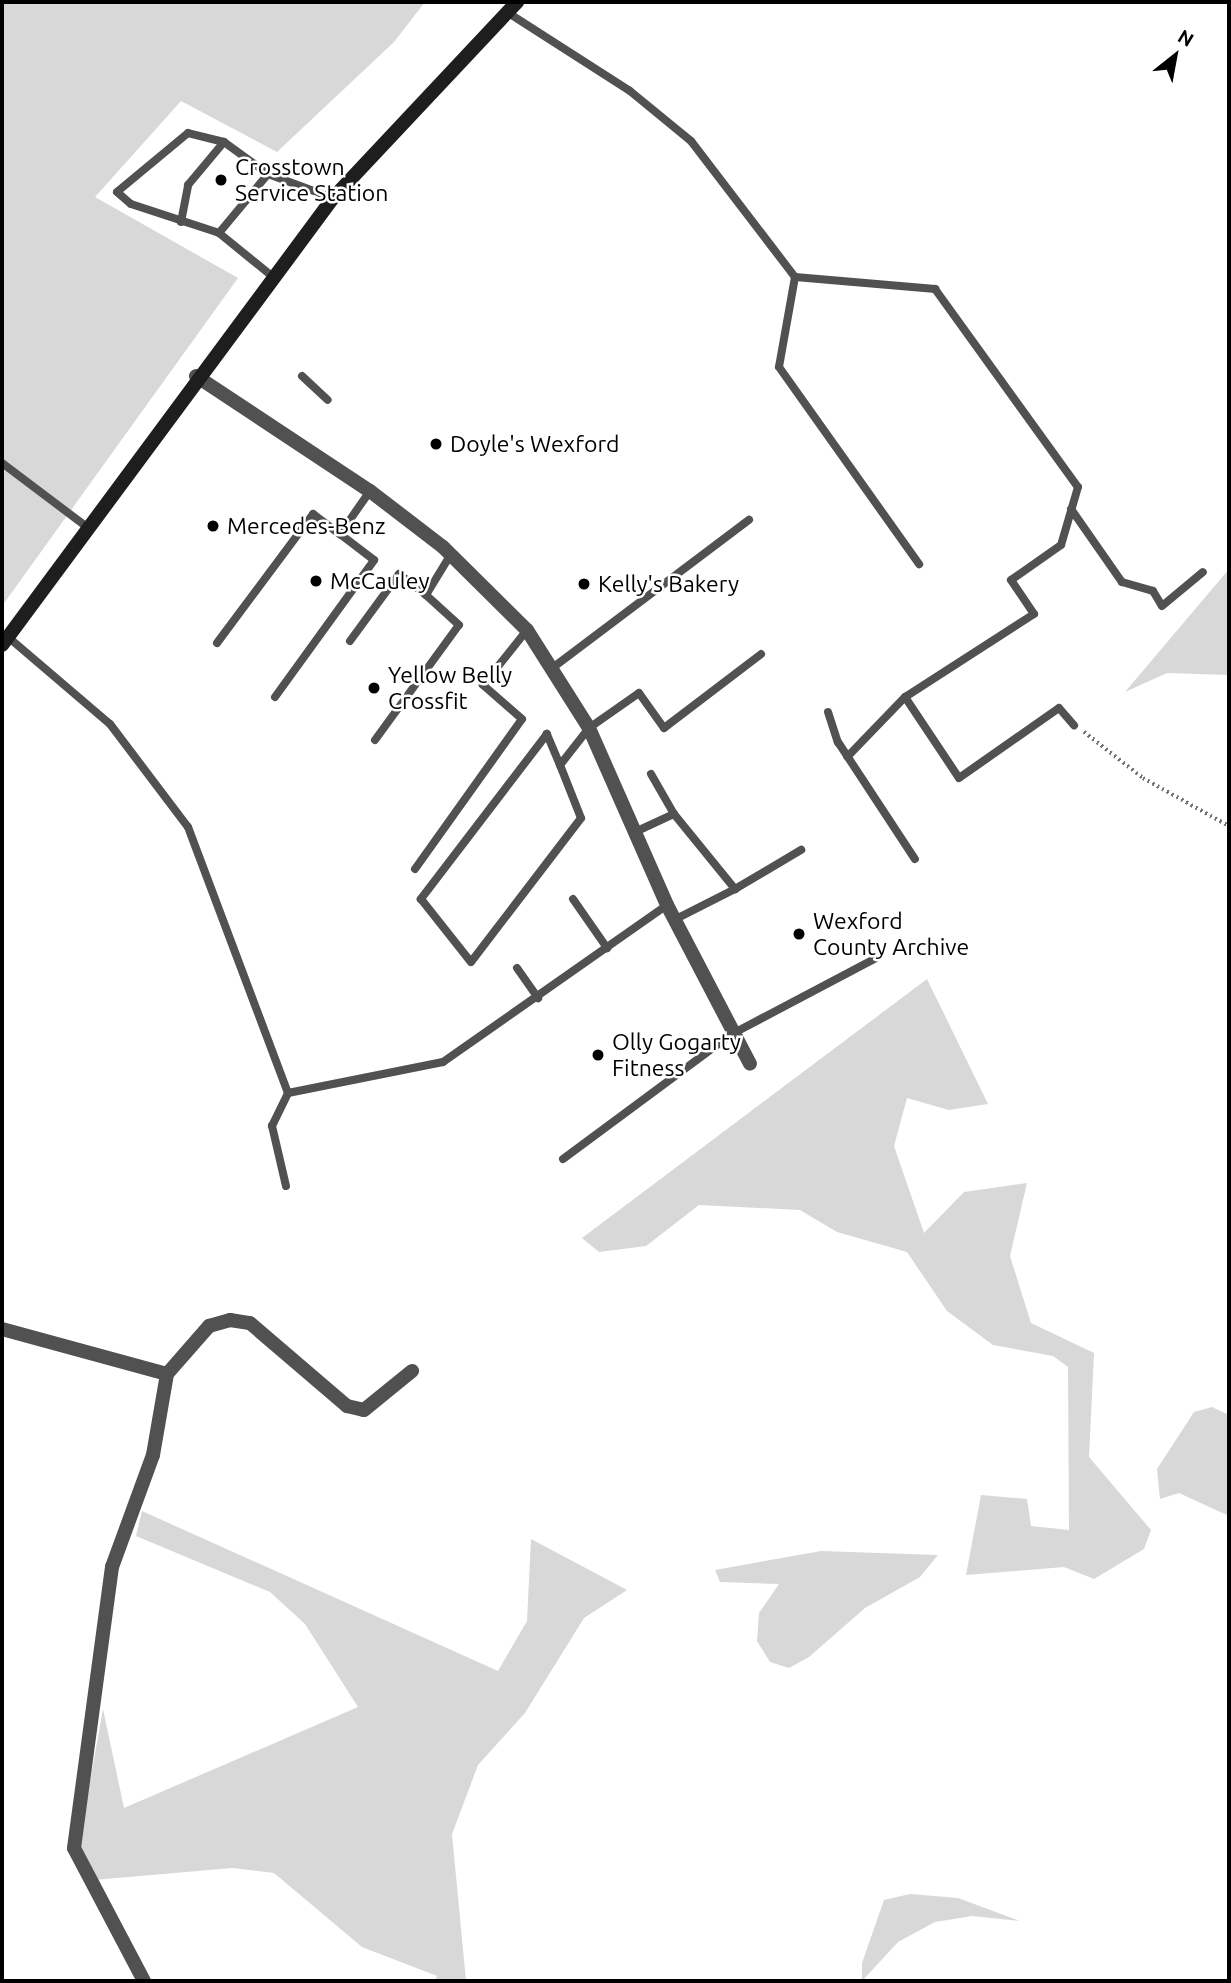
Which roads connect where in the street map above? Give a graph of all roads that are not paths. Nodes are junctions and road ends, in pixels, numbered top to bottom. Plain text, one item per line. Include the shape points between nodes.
1 (512, 7) edge
2 (224, 142) junction
3 (268, 174) junction
4 (333, 198) junction
5 (181, 222) junction
6 (219, 233) junction
7 (272, 276) junction
8 (795, 277) junction
9 (196, 376) junction
10 (302, 376) dead end
11 (328, 401) dead end
12 (2, 463) edge
13 (370, 491) junction
14 (1071, 509) junction
15 (749, 520) dead end
16 (87, 527) junction
17 (340, 534) junction
18 (451, 554) junction
19 (919, 564) dead end
20 (1203, 572) dead end
21 (426, 595) junction
22 (527, 630) junction
23 (5, 641) edge
24 (350, 641) dead end
25 (217, 643) dead end
26 (761, 654) dead end
27 (551, 668) junction
28 (275, 697) dead end
29 (905, 697) junction
30 (828, 712) dead end
31 (1074, 724) road end
32 (589, 728) junction
33 (375, 740) dead end
34 (847, 757) junction
35 (560, 765) junction
36 (651, 774) dead end
37 (674, 814) junction
38 (635, 832) junction
39 (801, 850) dead end
40 (915, 859) dead end
41 (415, 869) dead end
42 (735, 889) junction
43 (573, 900) dead end
44 (667, 905) junction
45 (674, 920) junction
46 (607, 948) junction
47 (876, 958) dead end
48 (517, 968) dead end
49 (538, 998) junction
50 (732, 1034) junction
51 (750, 1063) dead end
52 (288, 1093) junction
53 (563, 1159) dead end
54 (286, 1186) dead end
55 (2, 1329) edge
56 (412, 1371) dead end
57 (167, 1374) junction
58 (145, 1981) edge

1 - 4 main road
1 - 8 lane via 691,141
2 - 3 lane
2 - 5 lane via 187,185
2 - 5 lane via 188,133 117,192 131,205
3 - 4 lane
3 - 6 lane
4 - 7 main road
5 - 6 lane
6 - 7 lane
7 - 9 main road
8 - 14 lane via 935,289 1078,487
8 - 19 lane via 779,367
9 - 13 street
9 - 16 main road
10 - 11 lane
12 - 16 lane
13 - 17 lane
13 - 18 street
14 - 20 lane via 1122,582 1153,592 1162,606
14 - 29 lane via 1061,545 1011,580 1034,614
15 - 27 lane
16 - 23 main road
17 - 25 lane via 313,514
17 - 28 lane via 374,560
18 - 21 lane
18 - 22 street
21 - 24 lane via 400,574
21 - 33 lane via 459,625
22 - 27 street
22 - 41 lane via 483,685 522,719
23 - 52 lane via 110,724 188,827
26 - 32 lane via 664,727 639,693
27 - 32 street
29 - 31 lane via 959,778 1059,708
29 - 34 lane
30 - 34 lane
32 - 35 lane
32 - 38 street
34 - 40 lane
35 - 35 lane via 547,734 421,899 471,962 581,818
36 - 37 lane
37 - 38 lane
37 - 42 lane
38 - 44 street
39 - 42 lane
42 - 45 lane
43 - 46 lane
44 - 45 street
44 - 46 lane
45 - 50 street
46 - 49 lane
47 - 50 lane
48 - 49 lane
49 - 52 lane via 443,1062
50 - 51 street
50 - 53 lane
52 - 54 lane via 272,1126
55 - 57 street
56 - 57 street via 364,1410 347,1406 250,1323 230,1320 209,1326
57 - 58 street via 153,1455 112,1567 74,1848

